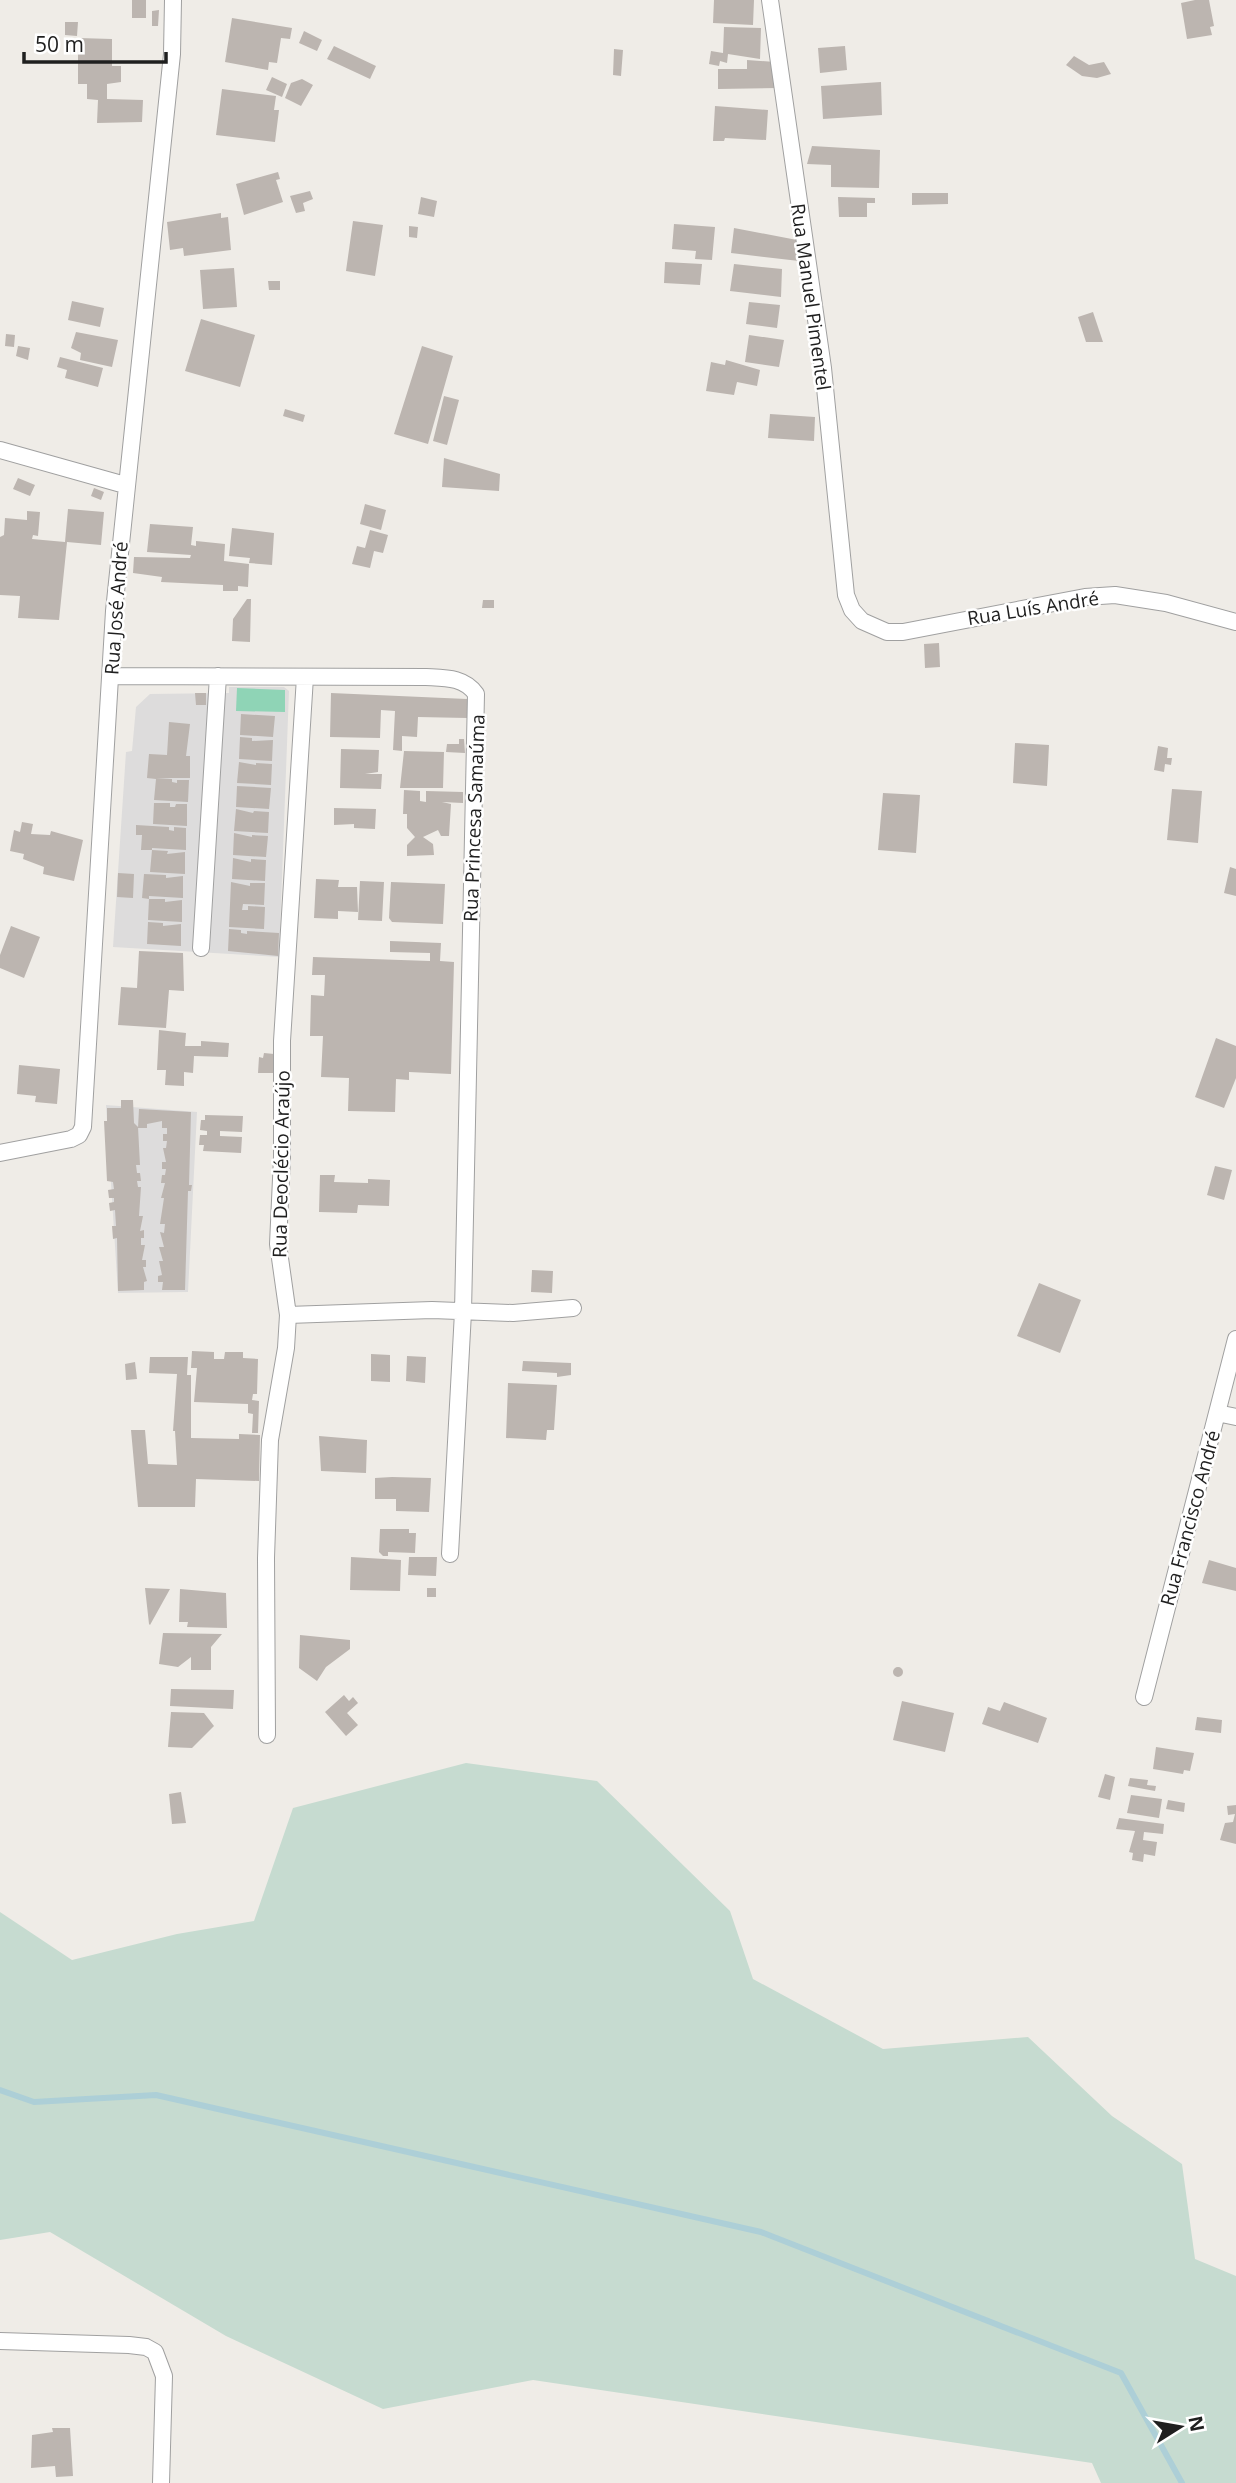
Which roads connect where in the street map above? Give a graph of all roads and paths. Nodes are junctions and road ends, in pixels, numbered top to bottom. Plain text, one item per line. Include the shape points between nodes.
1 (173, 0) edge
2 (769, 0) edge
3 (0, 450) edge
4 (125, 485) junction
5 (846, 595) joint
6 (1236, 622) edge
7 (111, 676) junction
8 (218, 676) junction
9 (305, 677) junction
10 (201, 948) dead end
11 (0, 1153) edge
12 (573, 1308) dead end
13 (463, 1312) junction
14 (288, 1315) junction
15 (1236, 1339) edge
16 (1217, 1413) junction
17 (1236, 1417) edge
18 (450, 1554) dead end
19 (1144, 1697) dead end
20 (267, 1735) dead end
21 (0, 2341) edge
22 (161, 2483) edge

1 - 4 street, Rua José André via 146,327
2 - 5 street, Rua Manuel Pimentel via 823,368
3 - 4 street
4 - 7 street, Rua José André
5 - 6 street, Rua Luís André via 862,621 887,632 1073,598 1115,595
7 - 8 street, Rua Princesa Samaúma
7 - 11 street, Rua José André via 83,1127 71,1139
8 - 9 street, Rua Princesa Samaúma
8 - 10 street
9 - 13 street, Rua Princesa Samaúma via 447,678 470,685 476,694
9 - 14 street, Rua Deoclécio Araújo via 282,1041 278,1244
12 - 13 street
13 - 14 street
13 - 18 street
14 - 20 street, Rua Deoclécio Araújo via 271,1440
15 - 16 street, Rua Francisco André
16 - 17 street
16 - 19 street, Rua Francisco André
21 - 22 street via 129,2345 155,2352 163,2376

